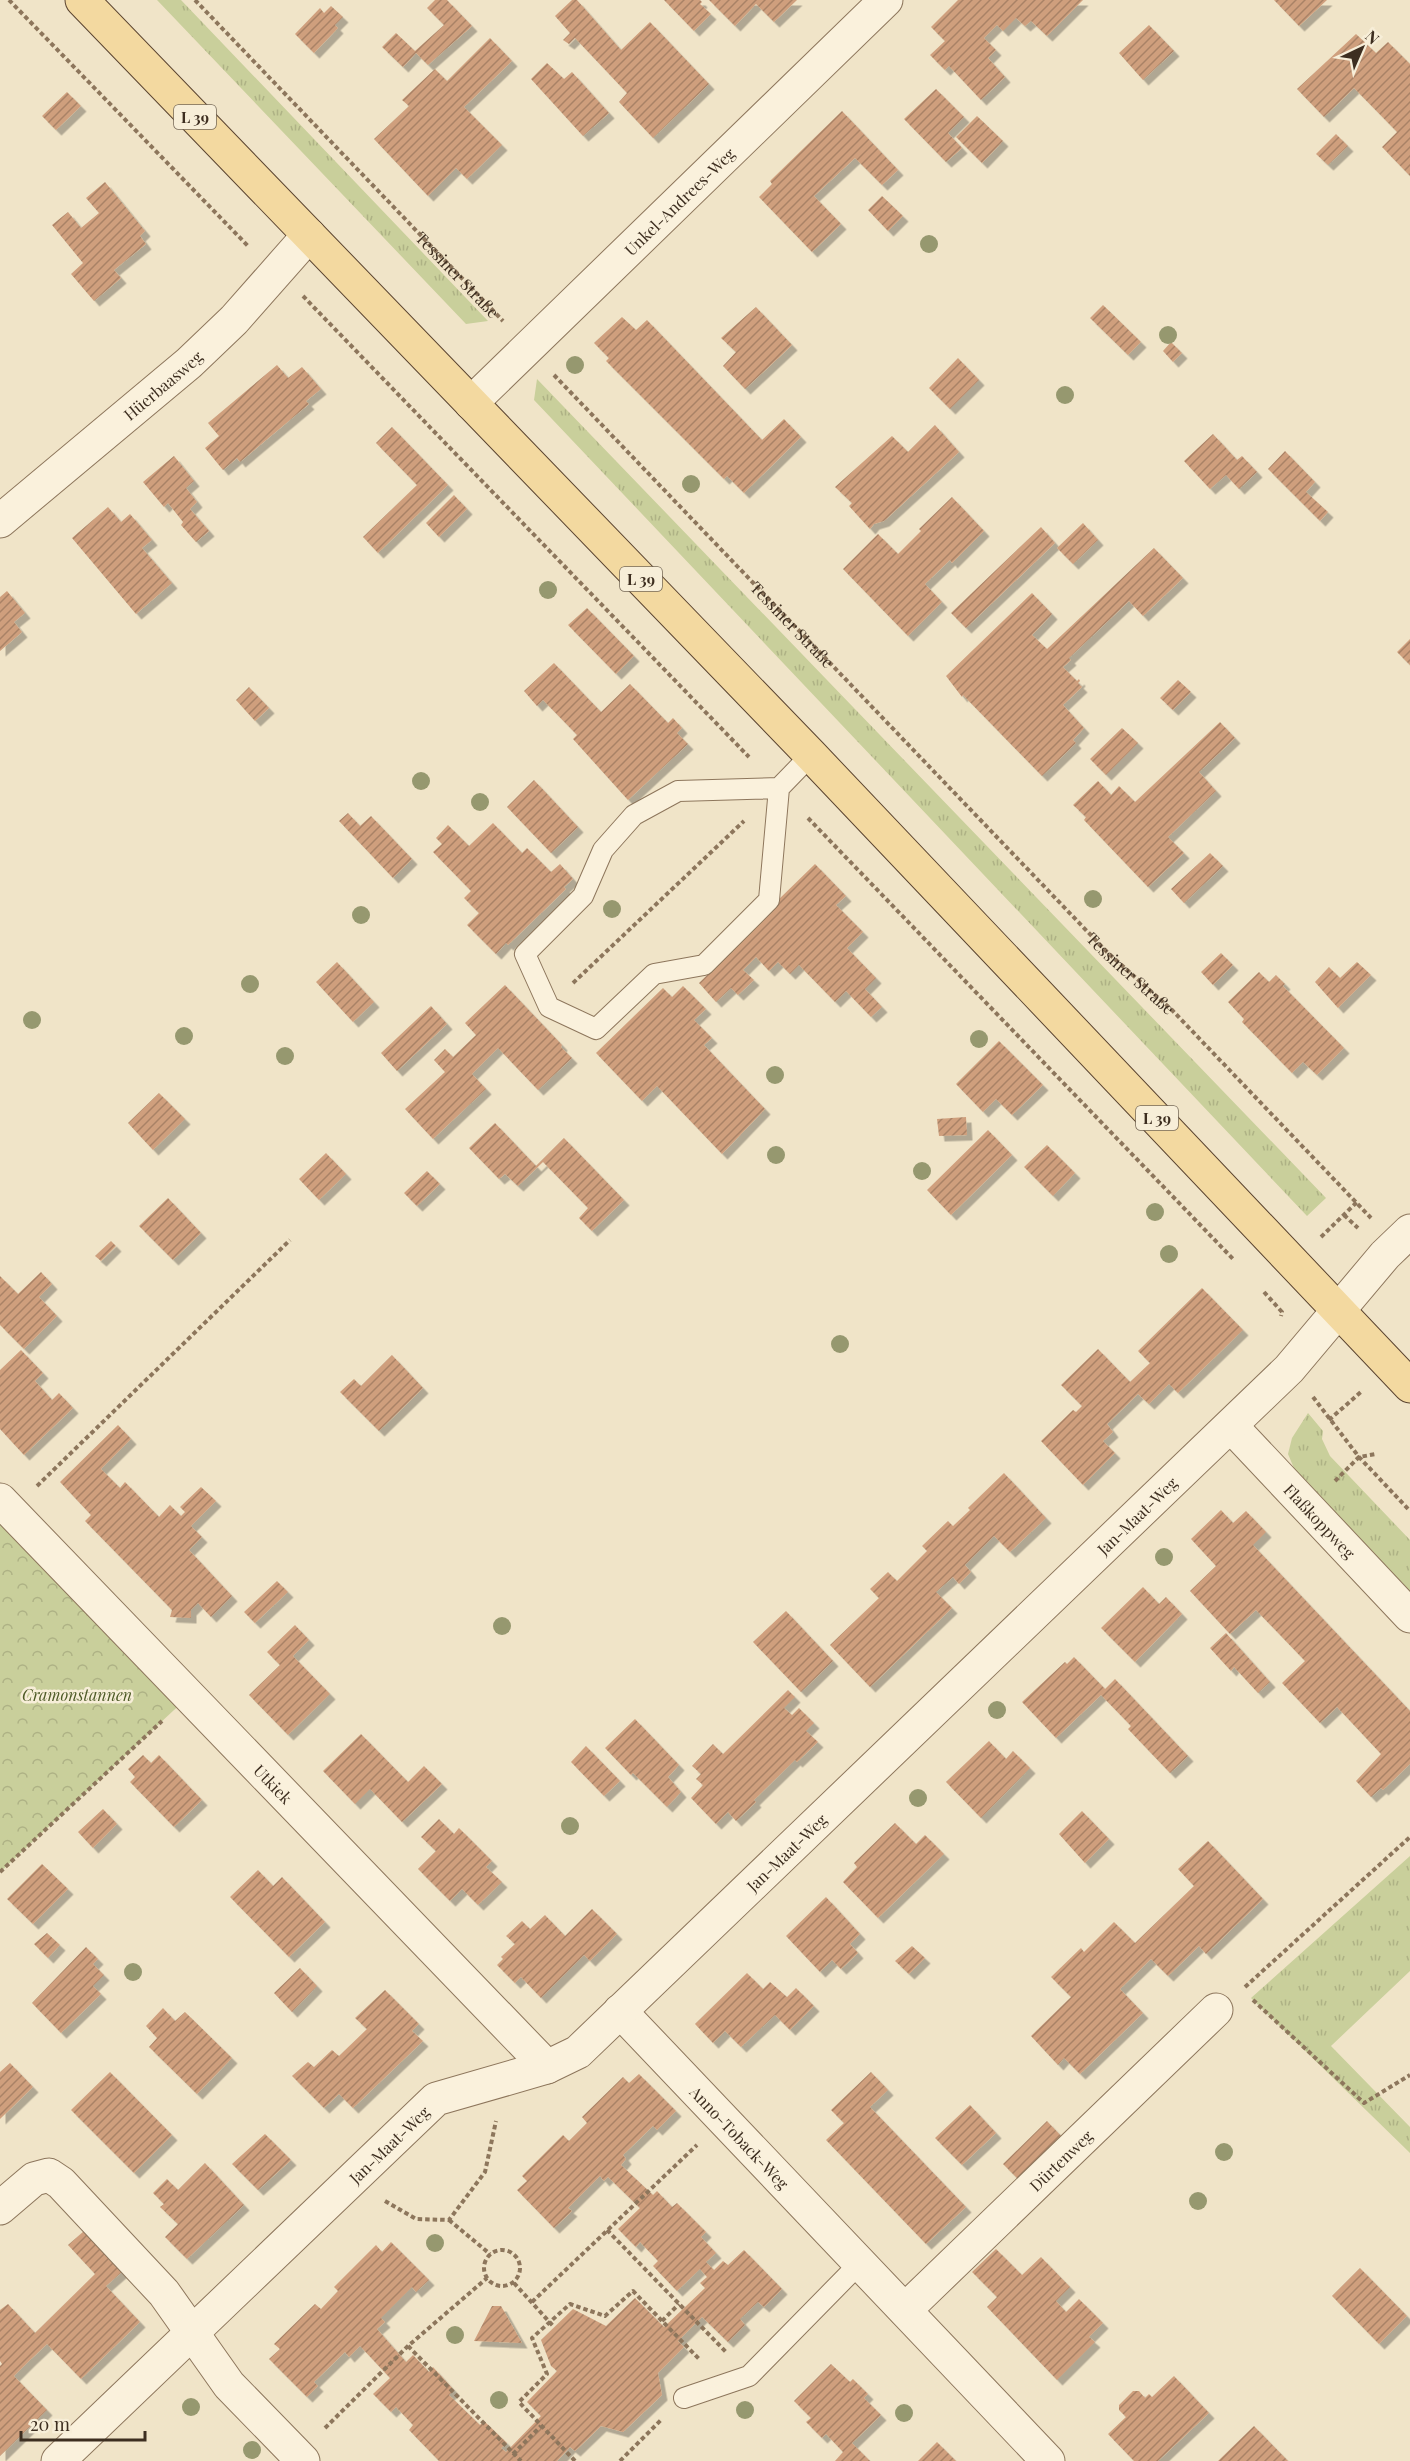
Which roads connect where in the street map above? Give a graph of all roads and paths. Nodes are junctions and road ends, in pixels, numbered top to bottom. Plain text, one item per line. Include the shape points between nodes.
1 (9, 0) edge
2 (82, 0) edge
3 (195, 0) edge
4 (886, 0) edge
5 (309, 235) junction
6 (276, 272) junction
7 (527, 347) junction
8 (471, 403) junction
9 (0, 521) edge
10 (811, 754) junction
11 (779, 788) junction
12 (549, 1007) junction
13 (1403, 1238) edge
14 (290, 1240) dead end
15 (1237, 1264) dead end
16 (1262, 1289) dead end
17 (1340, 1311) junction
18 (1282, 1312) dead end
19 (1410, 1386) edge
20 (1314, 1399) dead end
21 (1231, 1426) junction
22 (1376, 1454) dead end
23 (1359, 1457) junction
24 (5, 1505) edge
25 (1307, 1509) junction
26 (1410, 1511) edge
27 (1410, 1616) edge
28 (188, 1697) junction
29 (1410, 1837) edge
30 (0, 1872) edge
31 (1229, 2000) junction
32 (620, 2010) junction
33 (547, 2067) junction
34 (1410, 2074) edge
35 (504, 2079) junction
36 (724, 2119) junction
37 (351, 2180) junction
38 (0, 2208) edge
39 (449, 2220) junction
40 (607, 2230) junction
41 (490, 2254) junction
42 (860, 2263) junction
43 (487, 2278) junction
44 (514, 2283) junction
45 (532, 2302) junction
46 (679, 2304) junction
47 (905, 2310) junction
48 (549, 2321) junction
49 (662, 2321) junction
50 (554, 2327) dead end
51 (192, 2331) junction
52 (408, 2346) junction
53 (749, 2376) junction
54 (723, 2384) junction
55 (684, 2398) joint
56 (541, 2426) junction
57 (513, 2454) junction
58 (300, 2458) edge
59 (58, 2461) edge
60 (521, 2461) edge
61 (575, 2461) edge
62 (620, 2461) edge
63 (1048, 2461) edge

1 - 6 path
2 - 5 main road, L 39
3 - 7 path, Tessiner Straße
4 - 7 street, Unkel-Andrees-Weg
5 - 6 street, Hüerbaasweg
5 - 8 main road, L 39
6 - 9 street, Hüerbaasweg via 189,363
6 - 11 path via 316,308
7 - 8 street, Unkel-Andrees-Weg
7 - 13 path, Tessiner Straße via 1107,952 1172,1010
8 - 10 main road, L 39
10 - 11 lane
10 - 17 main road, L 39
11 - 12 path
11 - 12 lane via 769,900 704,965 654,974 596,1029
11 - 12 lane via 678,791 634,815 603,850 583,896 525,954
11 - 15 path
13 - 17 street, Jan-Maat-Weg
14 - 24 path
16 - 18 path
17 - 19 main road, L 39
17 - 21 street, Jan-Maat-Weg via 1295,1363
20 - 23 path
21 - 25 street, Flaßkoppweg
21 - 32 street, Jan-Maat-Weg
22 - 23 path
23 - 25 path
23 - 26 path
24 - 28 street, Utkiek
25 - 27 street, Flaßkoppweg
28 - 30 path
28 - 33 street, Utkiek
29 - 31 path
31 - 34 path via 1364,2103
31 - 47 street, Dürtenweg
32 - 33 street, Jan-Maat-Weg via 578,2052
32 - 36 street, Anno-Toback-Weg
33 - 35 street, Jan-Maat-Weg
35 - 37 street, Jan-Maat-Weg via 436,2099
35 - 39 path via 485,2172
36 - 40 path
36 - 42 street, Anno-Toback-Weg
37 - 39 path via 416,2219
37 - 51 street, Jan-Maat-Weg
38 - 51 street via 34,2179 48,2175 55,2179 164,2293
39 - 41 path
40 - 45 path
40 - 46 path
41 - 43 path via 484,2265
41 - 44 path via 507,2250 516,2256 521,2266
42 - 47 street, Anno-Toback-Weg
42 - 53 lane
43 - 44 path via 496,2286
43 - 52 path
44 - 45 path
45 - 48 path
46 - 49 path
46 - 53 path
47 - 63 street, Anno-Toback-Weg
48 - 49 path via 570,2304 605,2316 633,2291
48 - 50 path
48 - 56 path via 532,2338 547,2374 519,2402
49 - 54 path
51 - 58 street via 229,2385
51 - 59 street, Jan-Maat-Weg
52 - 57 path
52 - 58 path
53 - 54 lane
54 - 55 lane
55 - 62 path
56 - 57 path
56 - 61 path
57 - 60 path

